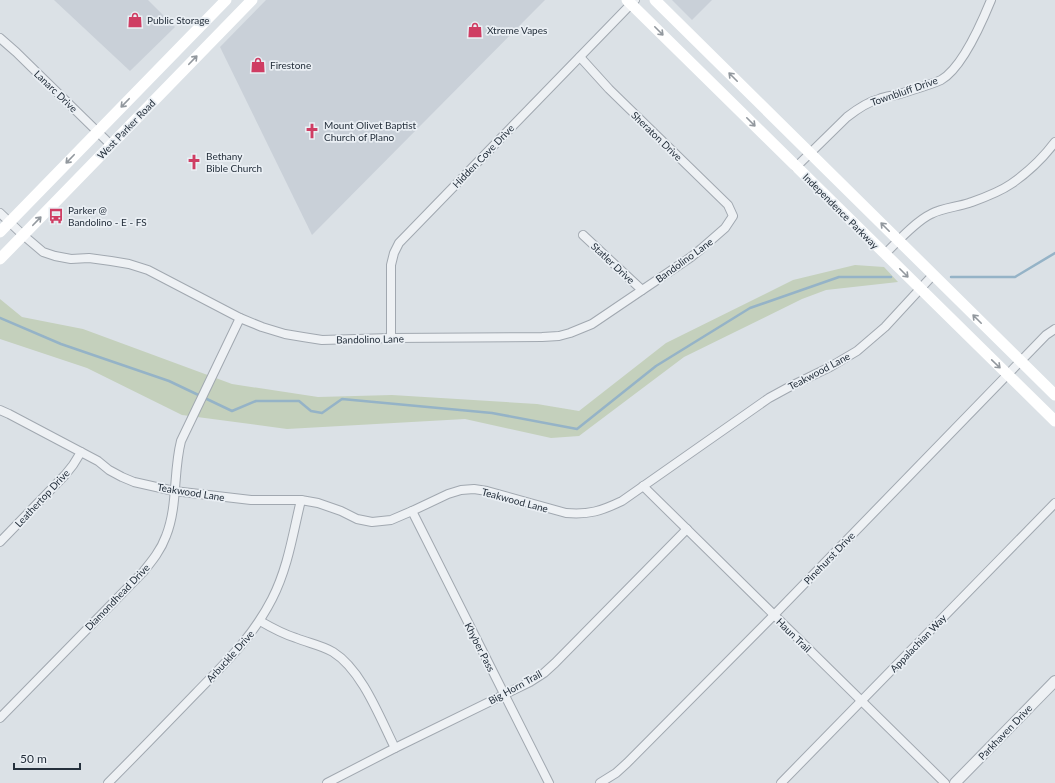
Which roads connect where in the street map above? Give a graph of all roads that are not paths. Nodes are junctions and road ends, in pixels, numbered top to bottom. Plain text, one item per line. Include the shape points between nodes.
1 (226, 0) edge
2 (655, 0) edge
3 (991, 0) edge
4 (631, 1) edge
5 (246, 2) edge
6 (0, 38) edge
7 (580, 57) junction
8 (97, 131) junction
9 (1055, 142) edge
10 (111, 145) junction
11 (810, 153) junction
12 (796, 167) junction
13 (0, 213) edge
14 (733, 216) joint
15 (9, 222) junction
16 (0, 232) edge
17 (23, 235) junction
18 (583, 235) dead end
19 (898, 240) junction
20 (885, 254) junction
21 (0, 259) edge
22 (933, 275) junction
23 (920, 289) junction
24 (642, 290) junction
25 (240, 318) junction
26 (1055, 329) edge
27 (391, 338) junction
28 (1020, 361) junction
29 (1008, 375) junction
30 (1055, 395) edge
31 (0, 410) edge
32 (1055, 421) edge
33 (81, 452) junction
34 (643, 486) junction
35 (174, 491) junction
36 (301, 500) junction
37 (1055, 503) edge
38 (412, 511) junction
39 (687, 529) junction
40 (0, 542) edge
41 (774, 615) junction
42 (260, 621) junction
43 (1055, 681) edge
44 (504, 695) junction
45 (862, 701) junction
46 (0, 718) edge
47 (395, 748) junction
48 (108, 783) edge
49 (328, 783) edge
50 (548, 783) edge
51 (600, 783) edge
52 (780, 783) edge
53 (945, 783) edge
54 (955, 783) edge

1 -> 8 main road, West Parker Road
11 -> 2 main road, Independence Parkway
3 - 11 street, Townbluff Drive via 961,60 941,80 878,99 856,110
4 - 7 street, Hidden Cove Drive
4 -> 12 main road, Independence Parkway
10 -> 5 main road, West Parker Road
6 - 8 street, Lanarc Drive
7 - 14 street, Sheraton Drive via 609,89 728,205
7 - 27 street, Hidden Cove Drive via 399,243 391,265
8 - 10 street, Lanarc Drive
8 -> 15 main road, West Parker Road
9 - 19 street via 1033,166 1010,185 968,203 933,212
17 -> 10 main road, West Parker Road
11 - 12 street, Townbluff Drive
19 -> 11 main road, Independence Parkway
12 - 20 main road, Independence Parkway
13 - 15 street, Bandolino Lane
14 - 24 street, Bandolino Lane via 725,228 701,249
15 - 16 main road, West Parker Road
15 - 17 street, Bandolino Lane
17 - 21 main road, West Parker Road
17 - 25 street, Bandolino Lane via 43,252 55,256 111,261 148,270
18 - 24 street, Statler Drive
19 - 20 street
19 - 22 main road, Independence Parkway
20 -> 23 main road, Independence Parkway
22 - 23 street, Teakwood Lane
28 -> 22 main road, Independence Parkway
23 -> 29 main road, Independence Parkway
23 - 34 street, Teakwood Lane via 885,327 857,351 769,398
24 - 27 street, Bandolino Lane via 592,324 559,336
25 - 27 street, Bandolino Lane via 286,334 322,340
25 - 35 street, Diamondhead Drive via 183,436
26 - 28 street, Pinehurst Drive
28 - 29 street, Pinehurst Drive
28 - 30 main road, Independence Parkway
29 - 32 main road, Independence Parkway
29 - 41 street, Pinehurst Drive
31 - 33 street, Teakwood Lane
33 - 35 street, Teakwood Lane via 128,480
33 - 40 street, Leathertop Drive via 65,475
34 - 38 street, Teakwood Lane via 607,508 579,514 566,514 474,489 448,494
34 - 39 street, Haun Trail
35 - 36 street, Teakwood Lane via 251,500
35 - 46 street, Diamondhead Drive via 171,519 157,554 143,572
36 - 38 street, Teakwood Lane via 318,503 357,519 372,522 391,520
36 - 42 street, Arbuckle Drive via 283,574
37 - 45 street, Appalachian Way
38 - 44 street, Khyber Pass
39 - 41 street, Haun Trail
39 - 44 street, Big Horn Trail via 544,673
41 - 45 street, Haun Trail
41 - 51 street, Pinehurst Drive via 627,764
42 - 47 street via 278,631 333,652 344,662 366,690
42 - 48 street, Arbuckle Drive via 240,648
43 - 54 street, Parkhaven Drive
44 - 47 street, Big Horn Trail
44 - 50 street, Khyber Pass
45 - 52 street, Appalachian Way
45 - 53 street, Haun Trail
47 - 49 street, Big Horn Trail

